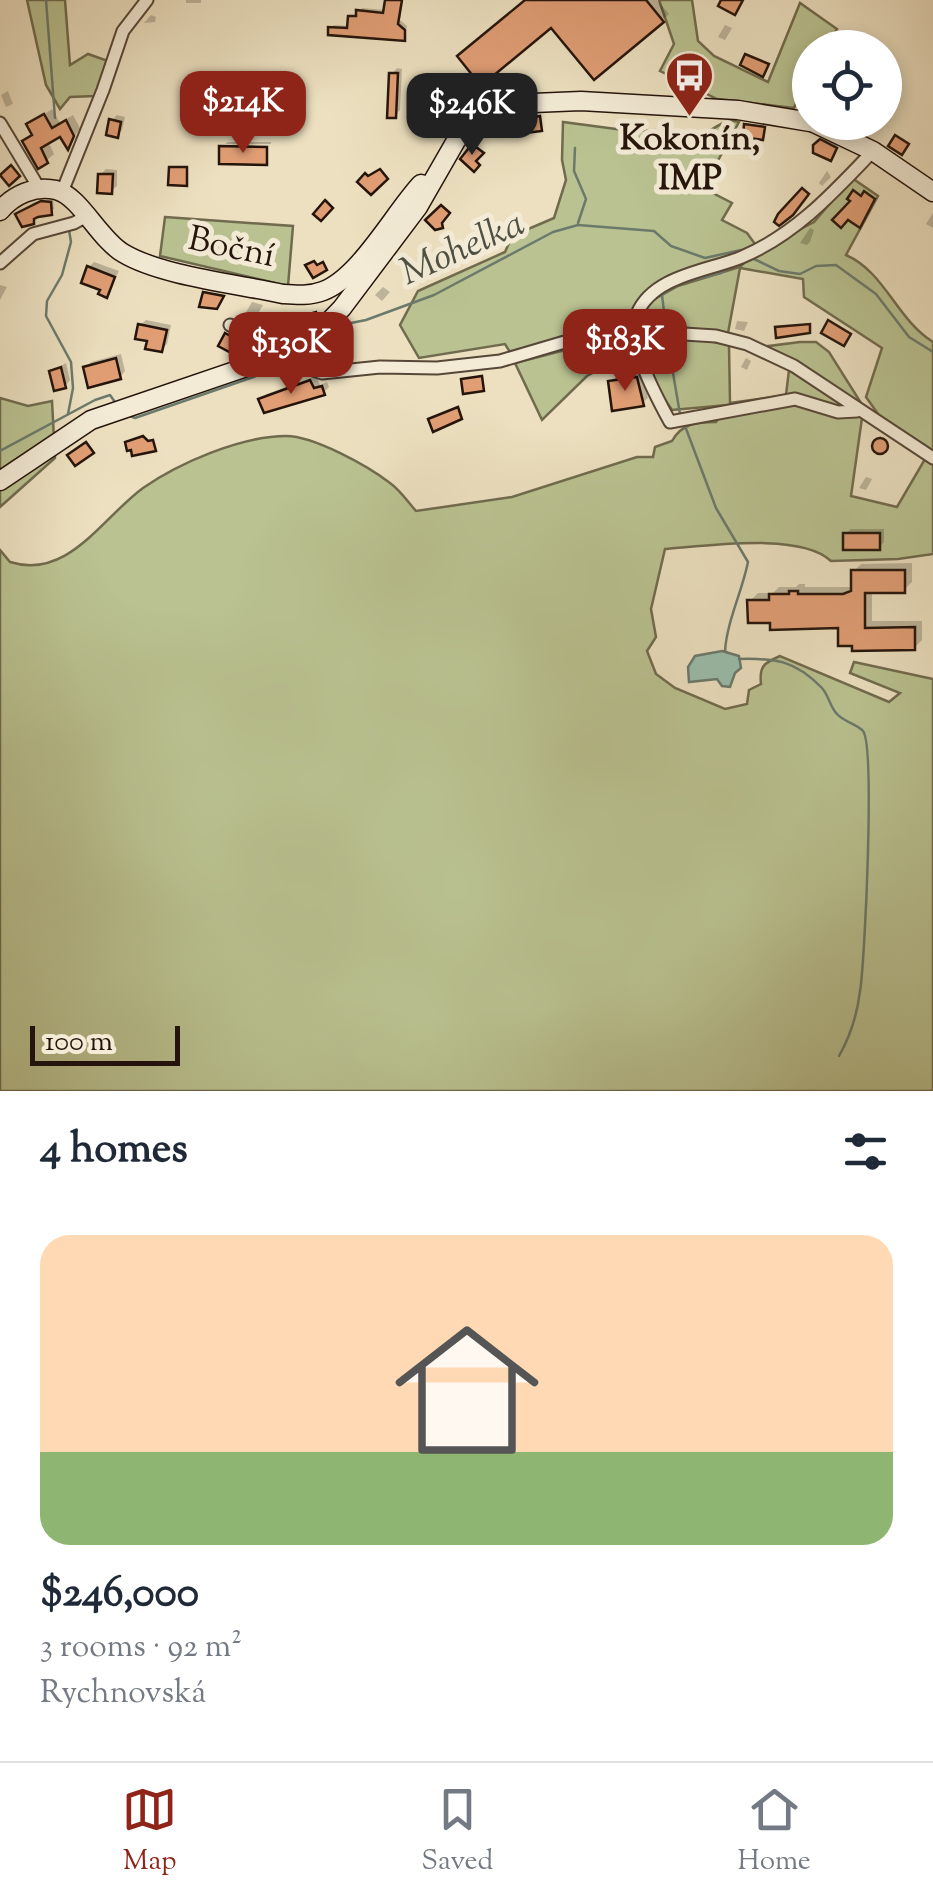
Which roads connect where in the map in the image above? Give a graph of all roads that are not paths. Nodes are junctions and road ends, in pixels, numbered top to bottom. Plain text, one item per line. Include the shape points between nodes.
1 (147, 0) edge
2 (792, 119) edge
3 (0, 123) edge
4 (851, 140) edge
5 (873, 150) junction
6 (434, 177) junction
7 (39, 188) junction
8 (62, 192) junction
9 (933, 192) edge
10 (0, 211) edge
11 (86, 217) junction
12 (0, 263) edge
13 (230, 325) dead end
14 (636, 331) junction
15 (292, 359) junction
16 (858, 411) junction
17 (933, 458) edge
18 (0, 481) edge

1 - 8 street via 119,41
2 - 6 street via 664,104 532,104 470,126
3 - 7 street
4 - 5 street
5 - 9 street
5 - 14 street via 807,219 745,256 665,284 638,310
6 - 11 street, Boční via 334,286 305,295 154,266 126,256
6 - 15 street via 329,323
7 - 8 street
7 - 10 street
8 - 11 street, Boční
11 - 12 street via 34,234
13 - 15 street
14 - 15 street via 437,368 322,372
14 - 16 street via 688,332 747,344 794,366
14 - 16 street via 649,384 670,422 796,399
15 - 18 street via 119,408
16 - 17 street

